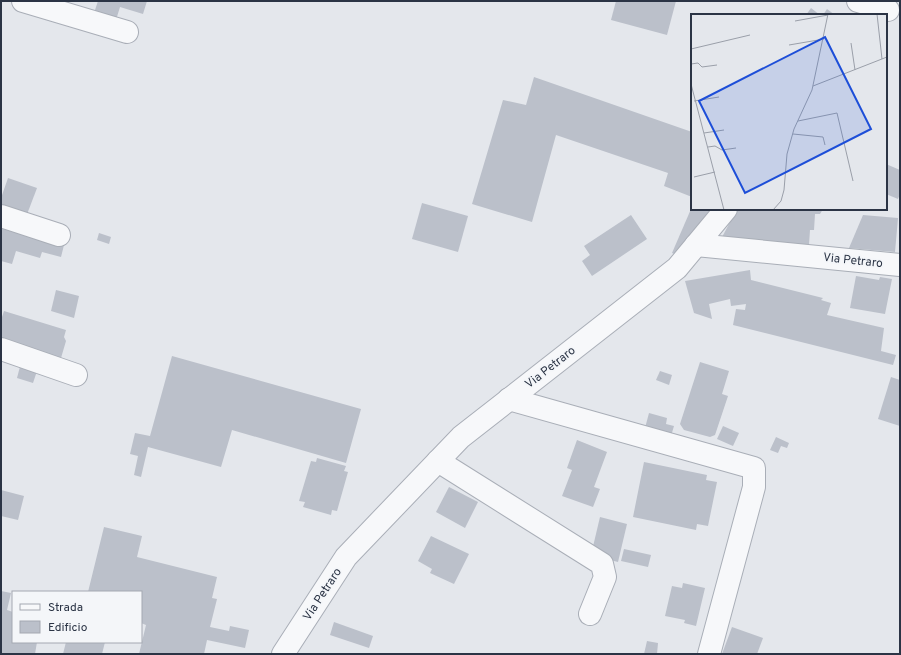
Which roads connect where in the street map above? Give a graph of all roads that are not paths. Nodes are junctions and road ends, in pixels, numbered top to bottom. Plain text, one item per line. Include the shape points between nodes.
1 (23, 1) edge
2 (858, 1) edge
3 (889, 9) edge
4 (127, 32) dead end
5 (725, 210) edge
6 (1, 216) edge
7 (59, 235) dead end
8 (696, 245) junction
9 (900, 265) edge
10 (1, 349) edge
11 (76, 375) dead end
12 (509, 399) junction
13 (438, 461) junction
14 (590, 614) dead end
15 (283, 654) edge
16 (709, 654) edge

1 - 4 street
2 - 3 street
5 - 8 street
6 - 7 street
8 - 9 street, Via Petraro
8 - 12 street, Via Petraro via 677,268
10 - 11 street
12 - 13 street, Via Petraro via 461,437
12 - 16 street via 754,468 754,487
13 - 14 street via 602,564 605,577
13 - 15 street, Via Petraro via 346,557

